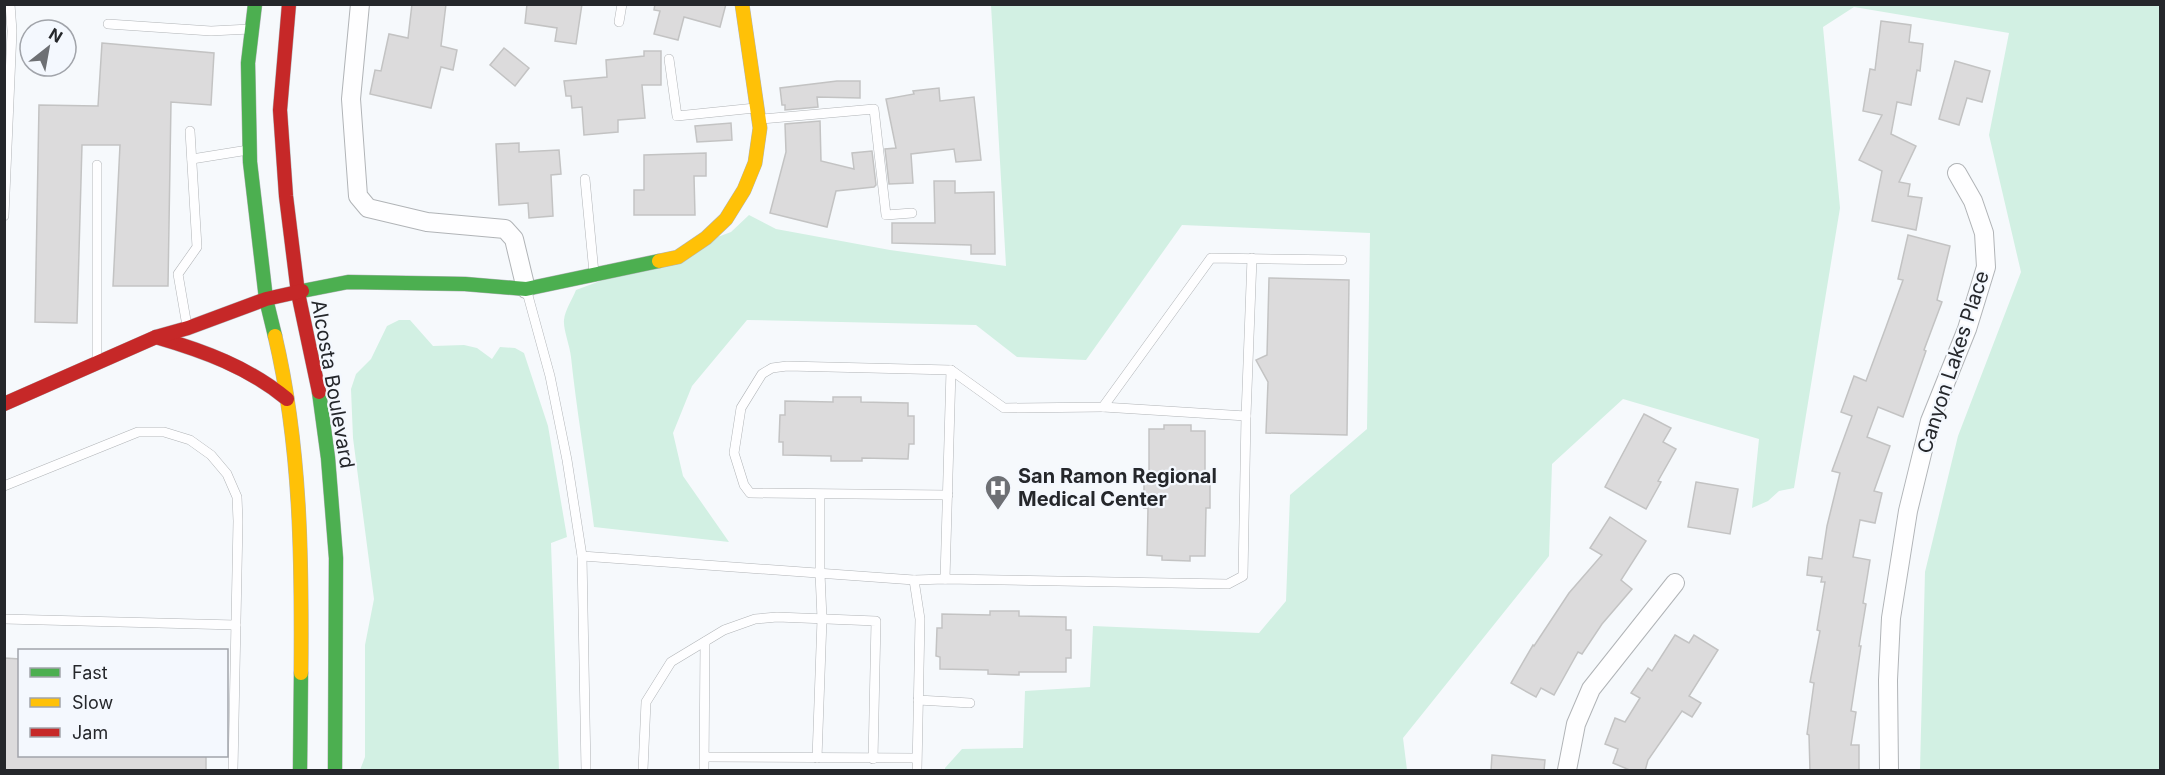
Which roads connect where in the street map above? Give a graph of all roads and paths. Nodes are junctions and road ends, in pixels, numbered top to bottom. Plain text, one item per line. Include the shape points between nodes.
1 (10, 4) edge
2 (255, 4) edge
3 (289, 4) edge
4 (360, 4) edge
5 (622, 4) edge
6 (742, 4) edge
7 (620, 22) dead end
8 (108, 24) dead end
9 (252, 29) junction
10 (8, 31) edge
11 (669, 59) dead end
12 (758, 113) junction
13 (190, 132) dead end
14 (250, 150) junction
15 (192, 159) junction
16 (97, 165) dead end
17 (6, 166) edge
18 (1957, 173) dead end
19 (585, 179) dead end
20 (912, 213) dead end
21 (4, 216) edge
22 (1251, 258) junction
23 (1342, 260) dead end
24 (594, 275) junction
25 (526, 289) junction
26 (298, 293) junction
27 (266, 299) junction
28 (188, 328) junction
29 (156, 336) junction
30 (98, 363) junction
31 (951, 370) junction
32 (287, 399) junction
33 (4, 404) edge
34 (1103, 407) junction
35 (1246, 416) junction
36 (4, 486) edge
37 (820, 495) junction
38 (948, 495) junction
39 (582, 556) junction
40 (820, 573) junction
41 (945, 579) junction
42 (914, 580) junction
43 (1675, 583) dead end
44 (822, 619) junction
45 (4, 620) edge
46 (236, 625) junction
47 (705, 642) junction
48 (918, 700) junction
49 (970, 703) dead end
50 (705, 757) junction
51 (817, 758) junction
52 (916, 758) junction
53 (873, 759) junction
54 (233, 771) edge
55 (300, 771) edge
56 (335, 771) edge
57 (586, 771) edge
58 (643, 771) edge
59 (704, 771) edge
60 (917, 771) edge
61 (1567, 771) edge
62 (1889, 771) edge

1 - 10 lane
2 - 9 main road
3 - 26 main road, Alcosta Boulevard via 280,110
4 - 25 street via 351,99 358,196 368,208 427,222 505,229 514,239
5 - 7 lane
6 - 12 main road
8 - 9 lane via 211,31
9 - 14 main road via 248,63
10 - 17 lane
11 - 12 lane via 677,116
12 - 20 lane via 874,110 886,215
12 - 24 main road via 755,163 726,219 678,257
13 - 15 lane
14 - 15 lane
14 - 27 main road
15 - 28 lane via 197,247 178,274
16 - 30 lane
17 - 21 lane
18 - 62 street, Canyon Lakes Place via 1984,233 1986,267 1967,329 1930,421 1908,512 1891,618
19 - 24 lane
22 - 23 lane
22 - 34 lane via 1211,258
22 - 35 lane
24 - 25 main road
25 - 26 main road via 348,282
25 - 39 lane via 552,386
26 - 27 main road
26 - 56 main road, Alcosta Boulevard via 317,378 336,558
27 - 28 main road
27 - 32 main road
28 - 29 main road
29 - 30 main road
29 - 32 main road via 231,361
30 - 33 main road
31 - 34 lane via 1005,408
31 - 37 lane via 787,366 762,374 741,408 734,453 744,485 750,493
31 - 38 lane
32 - 55 main road via 298,493 302,601
34 - 35 lane
35 - 41 lane via 1243,576 1238,579 1228,584
36 - 46 lane via 138,432 164,432 190,440 211,455 227,474 237,497
37 - 38 lane
37 - 40 lane
38 - 41 lane
39 - 40 lane
39 - 57 lane
40 - 42 lane
40 - 44 lane
41 - 42 lane
42 - 48 lane via 920,619
43 - 61 street via 1591,689 1576,724
44 - 47 lane via 755,619
44 - 51 lane
44 - 53 lane via 876,621
45 - 46 lane
46 - 54 lane
47 - 50 lane
47 - 58 lane via 671,662 646,702
48 - 49 lane
48 - 52 lane
50 - 51 lane
50 - 59 lane
51 - 53 lane
52 - 53 lane
52 - 60 lane

